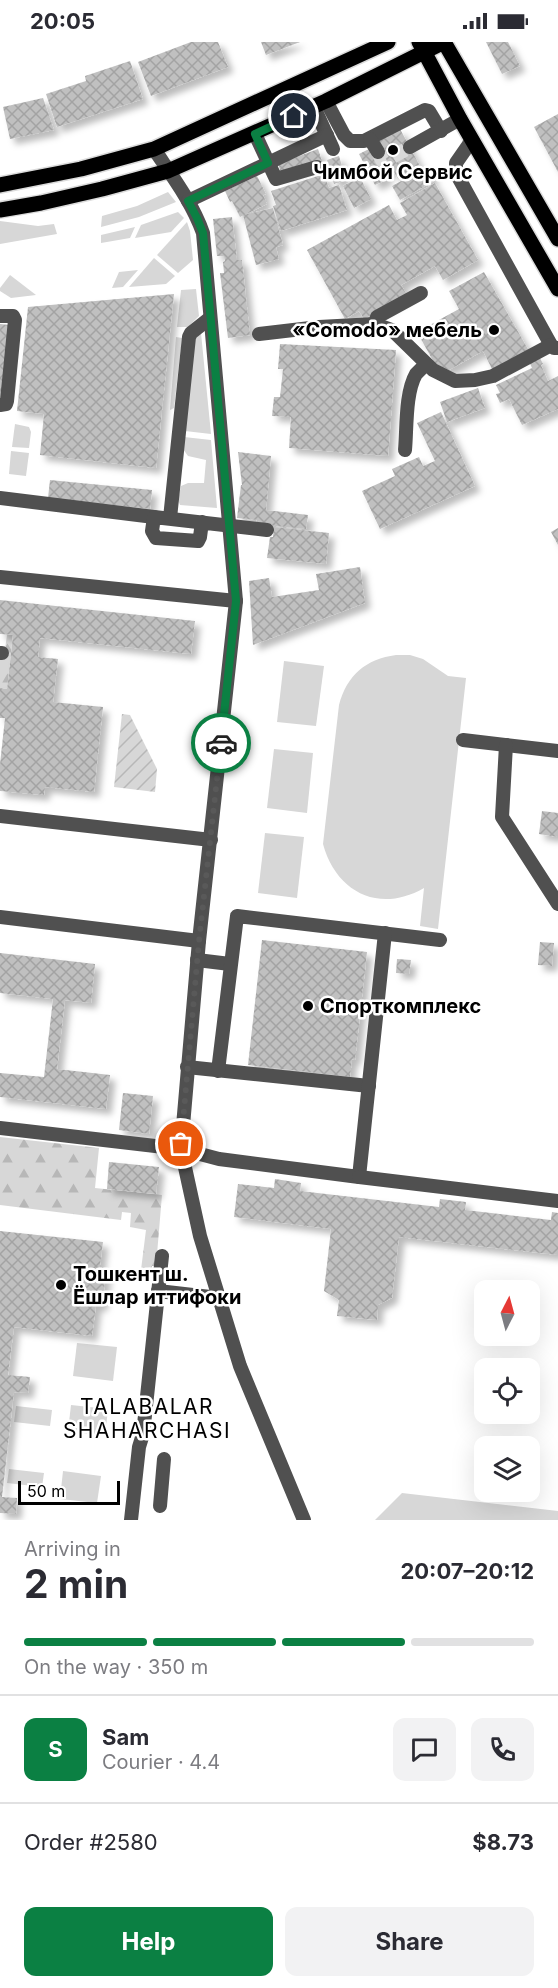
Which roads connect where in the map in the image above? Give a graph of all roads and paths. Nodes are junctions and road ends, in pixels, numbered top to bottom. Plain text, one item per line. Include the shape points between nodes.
1 (388, 42) edge
2 (444, 42) edge
3 (422, 48) edge
4 (320, 104) junction
5 (460, 120) junction
6 (441, 130) junction
7 (255, 134) junction
8 (327, 135) junction
9 (370, 139) junction
10 (472, 140) junction
11 (410, 147) tunnel mouth
12 (154, 148) junction
13 (333, 149) dead end
14 (378, 152) dead end
15 (268, 163) junction
16 (317, 167) dead end
17 (168, 171) junction
18 (0, 185) edge
19 (188, 201) junction
20 (0, 210) edge
21 (558, 239) edge
22 (558, 290) edge
23 (421, 293) dead end
24 (0, 316) edge
25 (210, 318) junction
26 (375, 324) junction
27 (259, 334) dead end
28 (555, 347) edge
29 (426, 364) junction
30 (0, 405) edge
31 (405, 450) dead end
32 (0, 498) edge
33 (154, 517) junction
34 (170, 518) junction
35 (202, 522) junction
36 (230, 525) junction
37 (267, 530) dead end
38 (0, 576) edge
39 (236, 601) junction
40 (463, 740) dead end
41 (506, 745) junction
42 (558, 751) edge
43 (0, 816) edge
44 (211, 840) junction
45 (558, 904) edge
46 (0, 917) edge
47 (385, 933) junction
48 (440, 940) dead end
49 (199, 941) junction
50 (197, 960) junction
51 (230, 964) junction
52 (187, 1067) junction
53 (218, 1071) junction
54 (369, 1086) junction
55 (0, 1128) edge
56 (181, 1149) junction
57 (359, 1177) junction
58 (558, 1201) edge
59 (162, 1256) dead end
60 (158, 1291) junction
61 (219, 1298) junction
62 (164, 1459) dead end
63 (134, 1491) junction
64 (131, 1520) edge
65 (304, 1520) edge

1 - 12 main road
2 - 3 main road
2 - 21 main road
3 - 4 main road
3 - 5 main road
4 - 7 main road
4 - 8 street
4 - 9 street via 350,141
5 - 6 street
5 - 10 main road
6 - 9 street via 425,110
6 - 11 street
7 - 15 street
7 - 17 main road
8 - 13 street
8 - 15 street
9 - 14 street
10 - 22 main road
10 - 28 street via 456,163 456,172
12 - 17 street
12 - 18 main road via 81,169
15 - 16 street via 276,180
15 - 19 street
17 - 19 street
17 - 20 main road via 134,182
19 - 25 street via 203,233
23 - 26 street via 377,317
24 - 30 street via 13,316 15,320 7,401
25 - 34 street via 191,333 188,342
25 - 36 street
26 - 27 street
26 - 29 street via 401,336
28 - 29 street via 493,376 475,380 448,379
29 - 31 street via 416,374 411,388
32 - 33 street
33 - 34 street
33 - 35 street via 152,531 156,538 198,541
34 - 35 street
35 - 36 street
36 - 37 street
36 - 39 street
38 - 39 street
39 - 44 street
40 - 41 street
41 - 42 street
41 - 45 street via 502,817
43 - 44 street
44 - 49 street
46 - 49 street
47 - 48 street
47 - 51 street via 238,915
47 - 54 street
49 - 50 street
50 - 51 street
50 - 52 street
51 - 53 street
52 - 53 street
52 - 56 street
53 - 54 street
54 - 57 street
55 - 56 street
56 - 57 street via 219,1159
56 - 61 street via 200,1236
57 - 58 street
59 - 60 street
60 - 61 street
60 - 63 street via 144,1434
61 - 65 street via 240,1366
62 - 63 street via 161,1499
63 - 64 street

